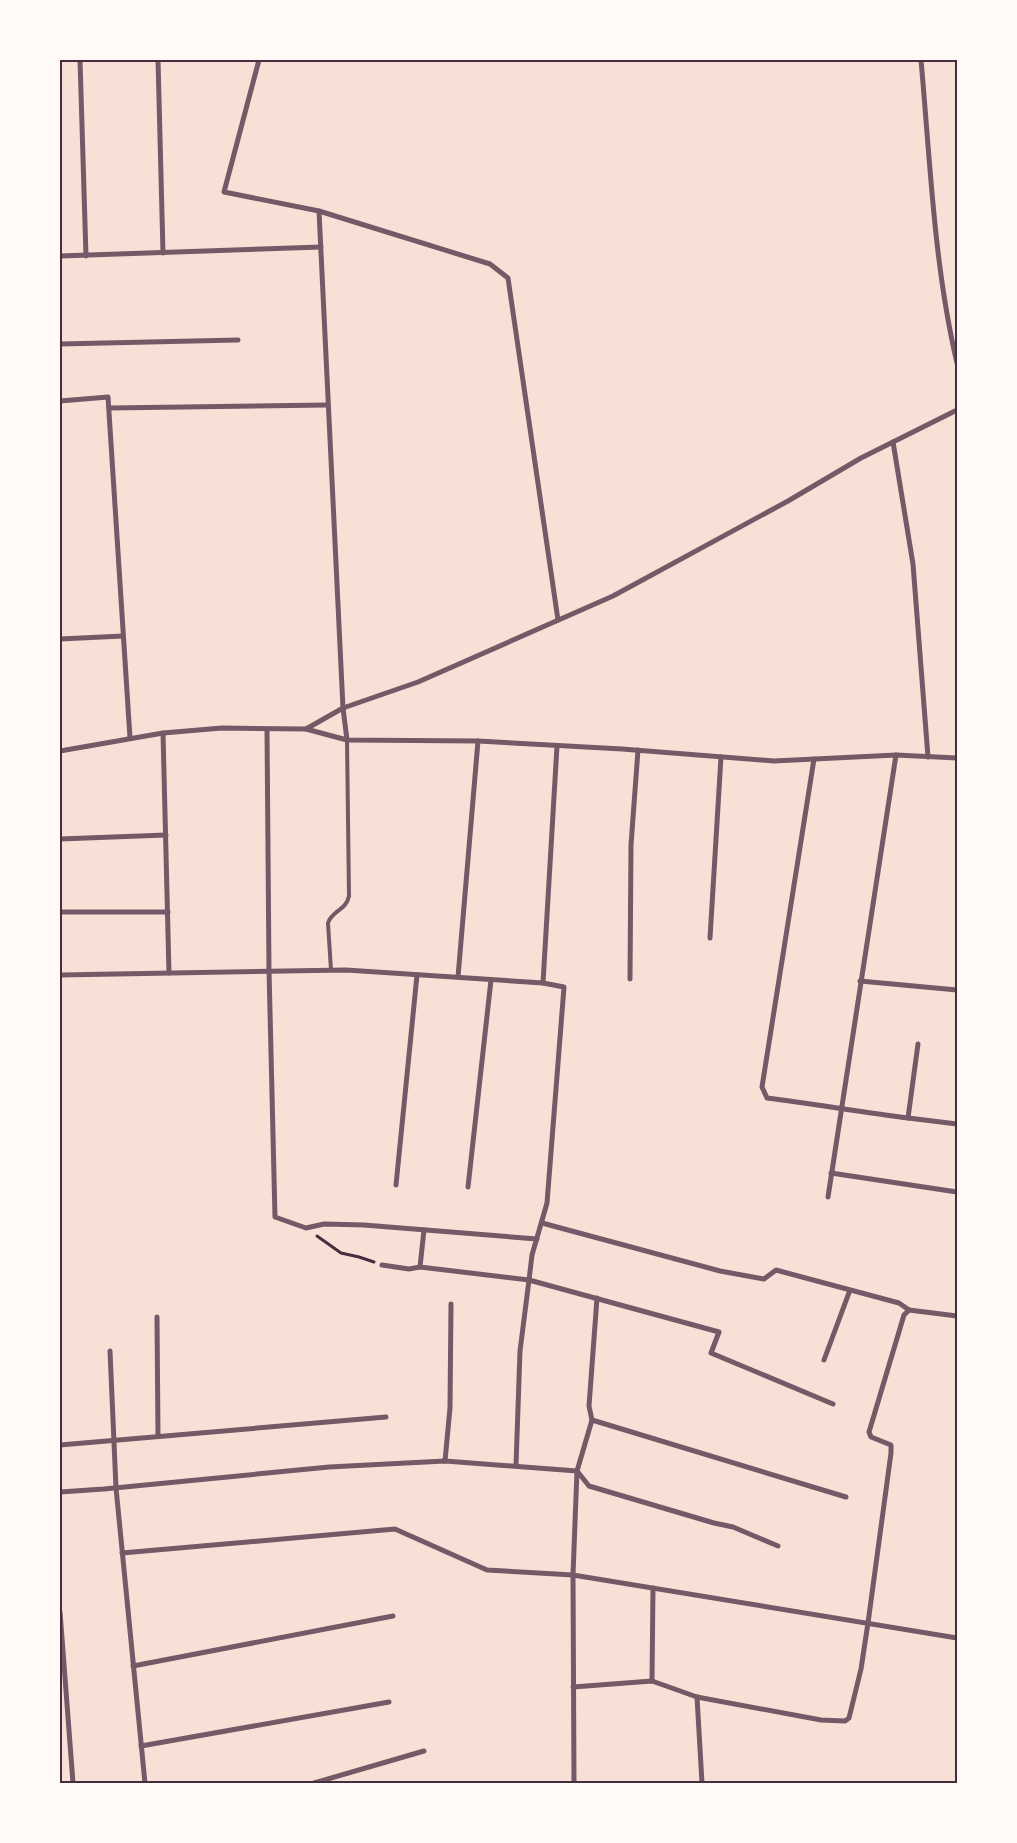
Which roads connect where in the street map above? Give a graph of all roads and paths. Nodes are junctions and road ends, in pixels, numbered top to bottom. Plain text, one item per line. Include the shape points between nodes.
1 (80, 60) edge
2 (158, 60) edge
3 (259, 60) edge
4 (921, 60) edge
5 (319, 210) junction
6 (320, 247) junction
7 (163, 253) junction
8 (60, 256) edge
9 (86, 256) junction
10 (238, 340) dead end
11 (60, 344) edge
12 (957, 363) edge
13 (60, 401) edge
14 (327, 405) junction
15 (109, 408) junction
16 (957, 410) edge
17 (893, 442) junction
18 (558, 620) junction
19 (123, 636) junction
20 (60, 639) edge
21 (343, 708) junction
22 (267, 729) junction
23 (306, 729) junction
24 (163, 733) junction
25 (130, 738) junction
26 (347, 740) junction
27 (478, 742) junction
28 (557, 746) junction
29 (638, 750) junction
30 (60, 751) edge
31 (896, 755) junction
32 (721, 757) junction
33 (928, 757) junction
34 (957, 758) edge
35 (814, 759) junction
36 (166, 835) junction
37 (60, 839) edge
38 (60, 912) edge
39 (168, 912) junction
40 (710, 938) dead end
41 (269, 970) junction
42 (331, 970) junction
43 (169, 973) junction
44 (60, 975) edge
45 (417, 975) junction
46 (458, 977) junction
47 (630, 979) dead end
48 (491, 980) junction
49 (860, 981) junction
50 (543, 983) junction
51 (957, 990) edge
52 (918, 1044) dead end
53 (840, 1110) junction
54 (908, 1118) junction
55 (957, 1124) edge
56 (831, 1173) junction
57 (396, 1185) dead end
58 (468, 1187) dead end
59 (957, 1192) edge
60 (828, 1197) dead end
61 (542, 1223) junction
62 (306, 1228) junction
63 (424, 1230) junction
64 (537, 1239) junction
65 (382, 1265) joint
66 (420, 1267) junction
67 (529, 1280) junction
68 (850, 1290) junction
69 (596, 1298) junction
70 (451, 1304) dead end
71 (909, 1310) junction
72 (957, 1316) edge
73 (157, 1317) dead end
74 (110, 1351) dead end
75 (824, 1360) dead end
76 (833, 1404) dead end
77 (386, 1417) dead end
78 (592, 1420) junction
79 (158, 1436) junction
80 (112, 1439) junction
81 (60, 1444) edge
82 (445, 1461) junction
83 (516, 1465) junction
84 (577, 1471) junction
85 (116, 1488) junction
86 (60, 1492) edge
87 (846, 1497) dead end
88 (778, 1546) dead end
89 (122, 1553) junction
90 (573, 1575) junction
91 (653, 1588) junction
92 (60, 1612) edge
93 (393, 1616) dead end
94 (868, 1623) junction
95 (957, 1638) edge
96 (133, 1666) junction
97 (652, 1681) junction
98 (573, 1687) junction
99 (697, 1697) junction
100 (389, 1702) dead end
101 (141, 1746) junction
102 (424, 1752) dead end
103 (73, 1783) edge
104 (145, 1783) edge
105 (314, 1783) edge
106 (574, 1783) edge
107 (702, 1783) edge

1 - 9 street
2 - 7 street
3 - 5 street via 224,192
4 - 12 street via 936,232
5 - 6 street
5 - 18 street via 490,264 508,278
6 - 7 street
6 - 14 street
7 - 9 street
8 - 9 street
10 - 11 street
13 - 15 street via 108,397
14 - 15 street
14 - 21 street
15 - 19 street
16 - 17 street
17 - 18 street via 622,592
17 - 33 street via 913,564
18 - 21 street via 418,682
19 - 20 street
19 - 25 street
21 - 23 street
21 - 26 street
22 - 23 street
22 - 24 street via 222,728
22 - 41 street
23 - 26 street
24 - 25 street
24 - 36 street
25 - 30 street
26 - 27 street
26 - 42 lane via 350,896 328,923
27 - 28 street
27 - 46 street
28 - 29 street
28 - 50 street
29 - 32 street
29 - 47 street via 631,845
31 - 33 street
31 - 35 street
31 - 49 street
32 - 35 street via 774,761
32 - 40 street
33 - 34 street
35 - 53 street via 762,1087 767,1098
36 - 37 street
36 - 39 street
38 - 39 street
39 - 43 street
41 - 42 street
41 - 43 street
41 - 62 street via 275,1218
42 - 45 street
43 - 44 street
45 - 46 street
45 - 57 street
46 - 48 street
48 - 50 street
48 - 58 street
49 - 51 street
49 - 53 street
50 - 61 street via 564,987 547,1203
52 - 54 street
53 - 54 street
53 - 56 street
54 - 55 street
56 - 59 street
56 - 60 street
61 - 64 street
61 - 68 street via 720,1271 764,1279 776,1270
62 - 63 street via 332,1224
62 - 65 path via 341,1253
63 - 64 street
63 - 66 street
64 - 67 street
65 - 66 street via 408,1269
66 - 67 street
67 - 69 street
67 - 83 street via 520,1351
68 - 71 street via 898,1303
68 - 75 street
69 - 76 street via 719,1332 711,1353
69 - 78 street via 589,1406
70 - 82 street via 450,1408
71 - 72 street
71 - 94 street via 904,1314 869,1432 871,1437 891,1445 891,1452
73 - 79 street
74 - 80 street
77 - 79 street
78 - 84 street
78 - 87 street
79 - 80 street
80 - 81 street
80 - 85 street
82 - 83 street
82 - 85 street via 329,1467
83 - 84 street
84 - 88 street via 589,1486 733,1527
84 - 90 street
85 - 86 street
85 - 89 street
89 - 90 street via 395,1529 487,1570
89 - 96 street
90 - 91 street
90 - 98 street
91 - 94 street
91 - 97 street
92 - 103 street
93 - 96 street
94 - 95 street
94 - 99 street via 853,1704 845,1721 821,1720
96 - 101 street
97 - 98 street
97 - 99 street
98 - 106 street
99 - 107 street
100 - 101 street
101 - 104 street
102 - 105 street

